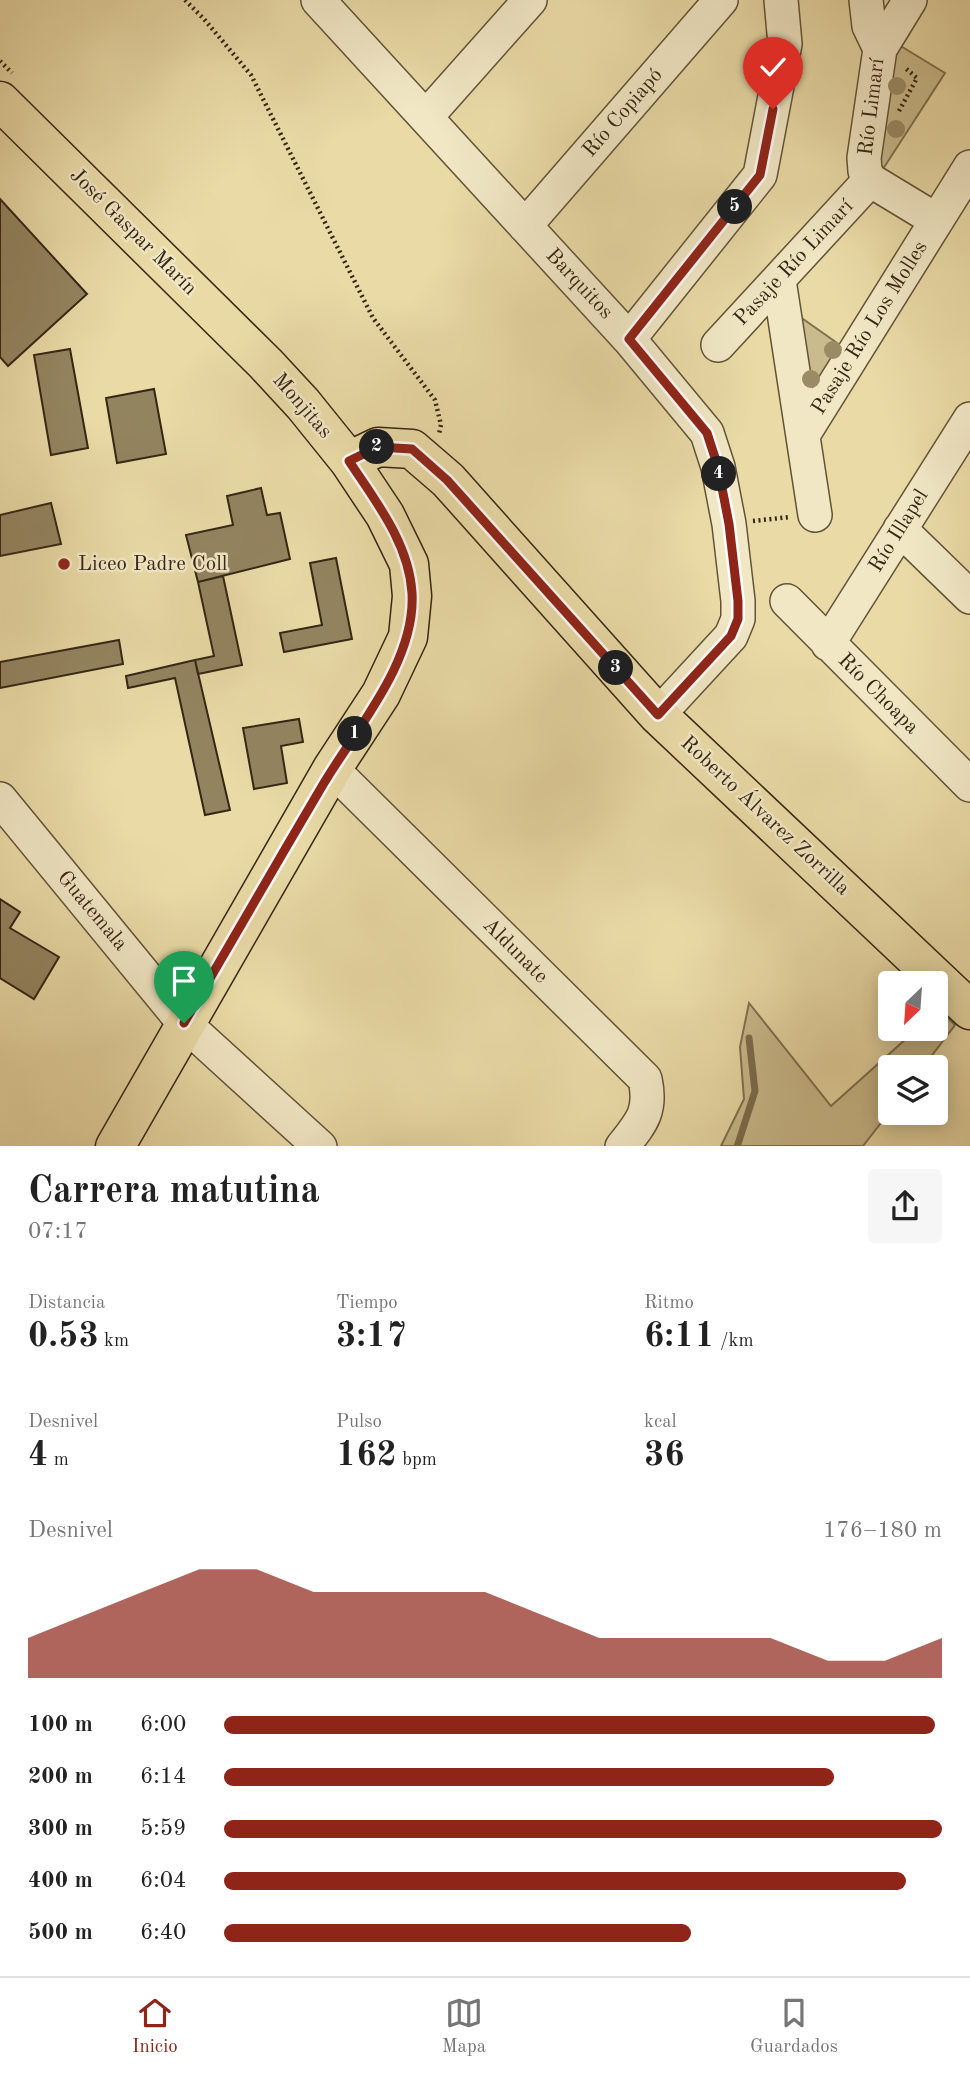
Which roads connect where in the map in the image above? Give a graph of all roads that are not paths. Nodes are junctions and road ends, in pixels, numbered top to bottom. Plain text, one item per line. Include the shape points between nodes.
1 (530, 0) edge
2 (721, 0) edge
3 (781, 0) edge
4 (866, 0) edge
5 (910, 0) edge
6 (332, 5) edge
7 (880, 49) junction
8 (0, 101) edge
9 (426, 117) junction
10 (970, 166) edge
11 (870, 180) junction
12 (936, 220) junction
13 (524, 226) junction
14 (779, 280) junction
15 (629, 339) junction
16 (718, 345) dead end
17 (266, 364) joint
18 (970, 419) edge
19 (803, 435) junction
20 (349, 461) junction
21 (815, 515) road end
22 (900, 529) junction
23 (970, 597) edge
24 (788, 601) dead end
25 (828, 644) junction
26 (658, 715) junction
27 (332, 769) junction
28 (970, 785) edge
29 (0, 799) edge
30 (970, 1010) edge
31 (184, 1023) junction
32 (115, 1146) edge
33 (320, 1146) edge
34 (622, 1146) edge

1 - 9 street
2 - 13 street, Río Copiapó
3 - 15 street via 785,44 760,175
4 - 7 street
5 - 7 street, Río Limarí
6 - 9 street, Barquitos
7 - 11 street, Río Limarí via 864,158
8 - 17 main road, José Gaspar Marín
9 - 13 street, Barquitos
10 - 12 street, Pasaje Río Los Molles
11 - 12 street
11 - 14 street, Pasaje Río Limarí
12 - 19 street, Pasaje Río Los Molles
13 - 15 street, Barquitos
14 - 16 street, Pasaje Río Limarí
14 - 19 street
15 - 26 street, Barquitos via 707,433 729,524 738,601 738,619 731,636
17 - 20 main road, Monjitas
18 - 22 street, Río Illapel
19 - 21 street
20 - 26 main road, Roberto Álvarez Zorrilla via 378,447 412,449 447,480
20 - 27 main road, Monjitas via 385,515 409,564 412,596 408,637 381,694
22 - 23 street
22 - 25 street, Río Illapel
24 - 25 street, Río Choapa
25 - 28 street, Río Choapa
26 - 30 main road, Roberto Álvarez Zorrilla
27 - 31 main road, Monjitas
27 - 34 street, Aldunate via 645,1079 650,1099 643,1121
29 - 31 street, Guatemala
31 - 32 main road, Monjitas
31 - 33 street, Guatemala

